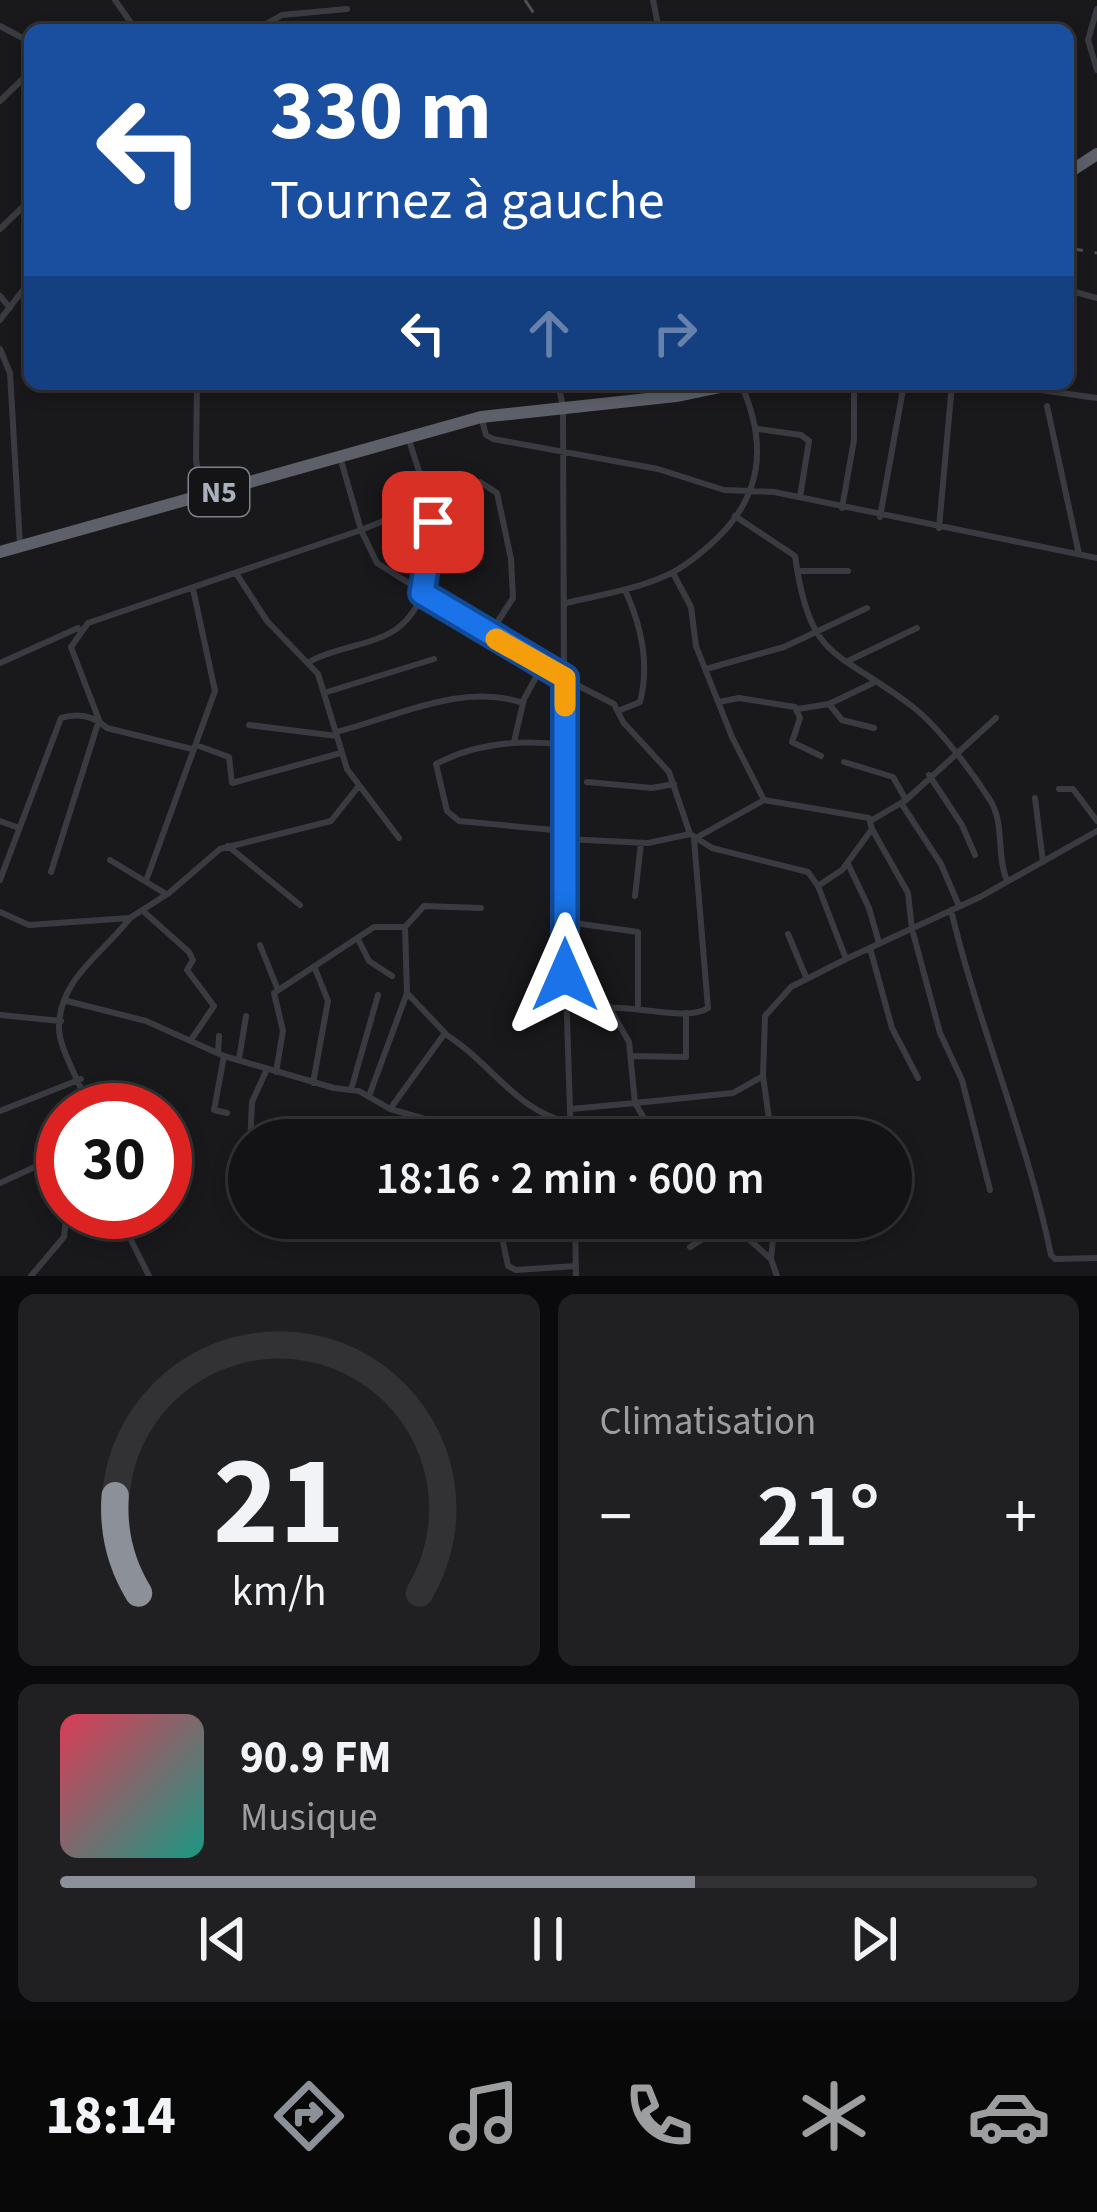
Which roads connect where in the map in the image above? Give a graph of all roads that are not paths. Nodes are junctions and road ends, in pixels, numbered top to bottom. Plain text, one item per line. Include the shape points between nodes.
1 (346, 9) dead end
2 (1097, 9) edge
3 (266, 24) edge
4 (1097, 70) edge
5 (24, 78) edge
6 (0, 101) edge
7 (24, 206) edge
8 (0, 229) edge
9 (24, 289) edge
10 (0, 296) edge
11 (10, 308) junction
12 (0, 320) edge
13 (0, 349) edge
14 (197, 390) edge
15 (559, 390) edge
16 (707, 390) edge
17 (741, 390) edge
18 (854, 390) edge
19 (903, 390) edge
20 (951, 390) edge
21 (1041, 390) edge
22 (1097, 398) edge
23 (1047, 406) dead end
24 (563, 407) junction
25 (482, 417) junction
26 (758, 429) junction
27 (408, 436) junction
28 (564, 451) junction
29 (339, 455) junction
30 (753, 490) junction
31 (202, 497) junction
32 (800, 498) junction
33 (426, 502) junction
34 (842, 508) junction
35 (735, 516) junction
36 (880, 518) junction
37 (939, 529) junction
38 (361, 530) junction
39 (1075, 543) junction
40 (20, 545) junction
41 (1065, 551) junction
42 (0, 552) edge
43 (1079, 554) junction
44 (1097, 558) edge
45 (797, 571) junction
46 (848, 572) dead end
47 (236, 573) junction
48 (673, 573) junction
49 (193, 589) junction
50 (625, 589) junction
51 (422, 593) junction
52 (566, 603) junction
53 (868, 608) dead end
54 (85, 626) junction
55 (917, 628) dead end
56 (815, 633) junction
57 (489, 635) junction
58 (434, 659) dead end
59 (1, 660) edge
60 (848, 661) junction
61 (309, 662) junction
62 (542, 667) junction
63 (706, 669) junction
64 (565, 678) junction
65 (873, 682) junction
66 (327, 692) junction
67 (719, 702) junction
68 (523, 703) junction
69 (830, 704) junction
70 (798, 709) junction
71 (618, 711) junction
72 (996, 718) dead end
73 (99, 720) junction
74 (249, 725) dead end
75 (874, 728) dead end
76 (336, 734) junction
77 (514, 742) junction
78 (565, 745) junction
79 (194, 747) junction
80 (341, 753) junction
81 (955, 753) junction
82 (821, 756) dead end
83 (844, 762) dead end
84 (929, 775) junction
85 (587, 782) dead end
86 (674, 784) junction
87 (358, 787) junction
88 (1059, 789) dead end
89 (1035, 798) dead end
90 (764, 800) junction
91 (904, 801) junction
92 (1097, 820) edge
93 (0, 821) edge
94 (872, 825) junction
95 (20, 828) junction
96 (1097, 832) edge
97 (565, 835) junction
98 (692, 836) junction
99 (399, 838) dead end
100 (641, 843) junction
101 (228, 846) junction
102 (975, 855) dead end
103 (110, 860) dead end
104 (1043, 862) junction
105 (848, 863) junction
106 (51, 872) dead end
107 (0, 880) edge
108 (146, 881) junction
109 (1007, 882) junction
110 (818, 886) junction
111 (166, 894) junction
112 (635, 896) dead end
113 (300, 905) dead end
114 (481, 908) dead end
115 (955, 908) junction
116 (143, 911) junction
117 (0, 912) edge
118 (130, 918) junction
119 (566, 921) junction
120 (406, 926) junction
121 (912, 929) junction
122 (788, 934) dead end
123 (358, 939) junction
124 (879, 944) junction
125 (260, 945) dead end
126 (870, 948) junction
127 (845, 958) junction
128 (314, 966) junction
129 (565, 975) junction
130 (392, 976) dead end
131 (806, 977) junction
132 (278, 990) junction
133 (407, 993) junction
134 (378, 995) dead end
135 (67, 1001) junction
136 (638, 1006) junction
137 (606, 1008) junction
138 (686, 1013) junction
139 (0, 1016) edge
140 (246, 1016) dead end
141 (61, 1021) junction
142 (445, 1034) junction
143 (219, 1036) dead end
144 (190, 1040) junction
145 (221, 1055) junction
146 (632, 1056) junction
147 (239, 1059) junction
148 (272, 1070) junction
149 (763, 1076) junction
150 (81, 1078) junction
151 (918, 1078) dead end
152 (82, 1083) edge
153 (314, 1083) junction
154 (350, 1090) junction
155 (368, 1097) junction
156 (635, 1103) junction
157 (390, 1108) junction
158 (571, 1109) junction
159 (0, 1111) edge
160 (226, 1113) dead end
161 (251, 1119) edge
162 (423, 1119) edge
163 (560, 1119) edge
164 (571, 1119) edge
165 (645, 1119) edge
166 (769, 1119) edge
167 (36, 1167) edge
168 (0, 1184) edge
169 (990, 1190) dead end
170 (62, 1239) edge
171 (130, 1239) edge
172 (503, 1239) edge
173 (575, 1239) edge
174 (701, 1239) edge
175 (750, 1239) edge
176 (773, 1239) edge
177 (690, 1247) dead end
178 (771, 1258) junction
179 (1097, 1258) edge
180 (576, 1266) junction
181 (774, 1274) edge
182 (31, 1276) edge
183 (149, 1276) edge
184 (576, 1276) edge

1 - 3 street
2 - 4 street via 1088,40
5 - 6 street
7 - 8 street
9 - 11 street
10 - 11 street
11 - 12 street
13 - 40 street via 10,373
14 - 31 street
15 - 24 street
16 - 24 highway, N5
17 - 26 street
18 - 34 street
19 - 36 street
20 - 37 street
21 - 22 street
23 - 39 street
24 - 25 highway, N5
24 - 28 street
25 - 27 highway, N5
25 - 28 street via 490,438
26 - 30 street
26 - 32 street via 809,441
27 - 29 highway, N5
27 - 33 street
28 - 30 street
28 - 52 street
29 - 31 highway, N5
29 - 38 street
30 - 32 street
30 - 35 street
31 - 40 highway, N5
32 - 34 street
33 - 38 street
33 - 51 street via 433,531
33 - 57 street via 480,482 497,493 513,594
34 - 36 street
35 - 45 street via 794,554
35 - 48 street
36 - 37 street
37 - 41 street
38 - 47 street
38 - 51 street via 377,563
39 - 41 street
39 - 43 street
40 - 42 highway, N5
41 - 43 street
43 - 44 street
45 - 46 street
45 - 56 street
47 - 49 street
47 - 61 street
48 - 50 street
48 - 63 street
49 - 54 street
49 - 79 street via 214,691
50 - 52 street
50 - 71 street via 644,682 638,704
51 - 57 street
51 - 61 street via 392,632
52 - 64 street
53 - 56 street
54 - 59 street
54 - 73 street via 71,647
55 - 60 street
56 - 60 street
56 - 63 street
57 - 62 street
58 - 66 street
60 - 65 street
61 - 66 street
62 - 64 street
62 - 68 street
63 - 67 street
64 - 71 street
64 - 78 street
65 - 69 street
65 - 81 street via 914,707
66 - 76 street
67 - 70 street
67 - 90 street
68 - 76 street via 494,694 462,698
68 - 77 street
69 - 70 street
69 - 75 street via 842,719
70 - 82 street via 792,742
71 - 86 street
72 - 81 street
73 - 79 street
73 - 95 street via 61,718
73 - 106 street
74 - 76 street
76 - 80 street
77 - 78 street
77 - 97 street via 438,761 447,811 481,826
78 - 97 street
79 - 80 street via 229,757 232,783
79 - 108 street
80 - 87 street
81 - 84 street
81 - 109 street via 995,808
83 - 91 street via 892,777
84 - 91 street
84 - 102 street
85 - 86 street
86 - 98 street
87 - 99 street
87 - 101 street via 331,821
88 - 92 street via 1072,789
89 - 104 street
90 - 94 street via 848,812
90 - 98 street
91 - 94 street
91 - 115 street via 941,864
93 - 95 street
94 - 105 street
94 - 121 street via 908,893
95 - 107 street
96 - 104 street
97 - 100 street
97 - 119 street
98 - 100 street
98 - 110 street via 798,867
98 - 138 street via 709,1004
100 - 112 street
101 - 111 street
101 - 113 street
103 - 108 street
104 - 109 street
105 - 110 street
105 - 124 street
108 - 111 street
109 - 115 street
110 - 127 street
111 - 116 street
114 - 120 street via 424,906
115 - 121 street
115 - 179 street via 980,1025 1008,1095 1051,1255
116 - 118 street
116 - 144 street via 189,952 187,970 214,1006
117 - 118 street via 29,925
118 - 135 street via 81,969
119 - 129 street
119 - 136 street via 638,932
120 - 123 street via 380,925
120 - 133 street
121 - 124 street
121 - 169 street
122 - 131 street
123 - 128 street
123 - 130 street via 369,961
124 - 126 street
125 - 132 street
126 - 127 street
126 - 151 street via 898,1042
127 - 131 street
128 - 132 street
128 - 153 street via 328,1001
129 - 137 street via 590,977
129 - 158 street
131 - 149 street via 765,1016
132 - 148 street via 283,1036
133 - 142 street
133 - 155 street
134 - 154 street
135 - 141 street
135 - 144 street
136 - 137 street
136 - 138 street
137 - 146 street
138 - 146 street via 686,1057
139 - 141 street
140 - 147 street
141 - 150 street
142 - 157 street
142 - 163 street via 527,1107
143 - 145 street
144 - 145 street
145 - 147 street
145 - 160 street via 214,1110
146 - 156 street
147 - 148 street
148 - 153 street
148 - 161 street
149 - 156 street via 733,1093
149 - 166 street
150 - 152 street
150 - 159 street
153 - 154 street
154 - 155 street
155 - 157 street
156 - 158 street
156 - 165 street
157 - 162 street
158 - 164 street
167 - 168 street
170 - 182 street
171 - 183 street
172 - 180 street via 516,1270
173 - 180 street
174 - 177 street
175 - 178 street
176 - 178 street
178 - 181 street
180 - 184 street

